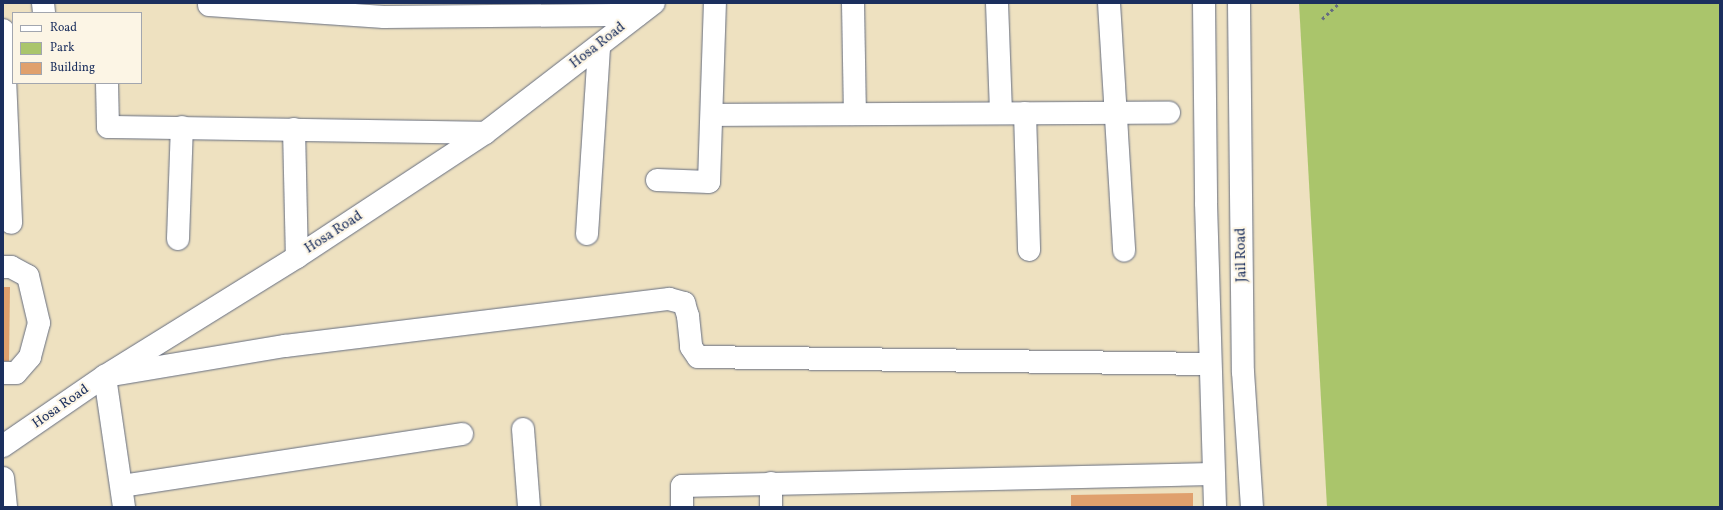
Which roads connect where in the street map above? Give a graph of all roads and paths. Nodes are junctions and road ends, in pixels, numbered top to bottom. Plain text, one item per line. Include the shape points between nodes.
1 (715, 3) edge
2 (853, 3) edge
3 (997, 3) edge
4 (1109, 3) edge
5 (1204, 3) edge
6 (1239, 3) edge
7 (1339, 3) edge
8 (210, 5) dead end
9 (646, 9) edge
10 (1322, 19) dead end
11 (3, 30) edge
12 (599, 46) junction
13 (107, 84) edge
14 (1116, 112) junction
15 (1001, 113) junction
16 (1025, 113) junction
17 (1169, 113) dead end
18 (855, 114) junction
19 (712, 115) junction
20 (182, 127) junction
21 (294, 129) junction
22 (485, 133) junction
23 (657, 180) dead end
24 (11, 223) dead end
25 (587, 234) dead end
26 (178, 239) dead end
27 (1029, 250) dead end
28 (1124, 251) dead end
29 (297, 257) junction
30 (3, 267) edge
31 (1210, 364) junction
32 (3, 374) edge
33 (105, 376) junction
34 (523, 429) dead end
35 (462, 434) dead end
36 (3, 446) edge
37 (1212, 474) junction
38 (3, 478) edge
39 (771, 483) junction
40 (123, 497) edge
41 (6, 507) edge
42 (529, 507) edge
43 (682, 507) edge
44 (771, 507) edge
45 (1215, 507) edge
46 (1252, 507) edge

1 - 19 street
2 - 18 street
3 - 15 street
4 - 14 street
5 - 31 street
6 - 46 street, Jail Road via 1243,372
7 - 10 path
8 - 9 street via 384,17
9 - 12 street, Hosa Road
11 - 24 street
12 - 22 street, Hosa Road
12 - 25 street
13 - 20 street via 108,127
14 - 16 street
14 - 17 street
14 - 28 street
15 - 16 street
15 - 18 street
16 - 27 street
18 - 19 street
19 - 23 street via 709,182
20 - 21 street
20 - 26 street
21 - 22 street
21 - 29 street
22 - 29 street, Hosa Road
29 - 33 street, Hosa Road
30 - 32 street via 11,267 28,276 39,323 30,357 16,373
31 - 33 street via 698,356 691,347 684,303 668,299 285,346
31 - 37 street
33 - 36 street, Hosa Road
33 - 40 street
34 - 42 street
35 - 40 street
37 - 39 street
37 - 45 street
38 - 41 street
39 - 43 street via 682,486
39 - 44 street

